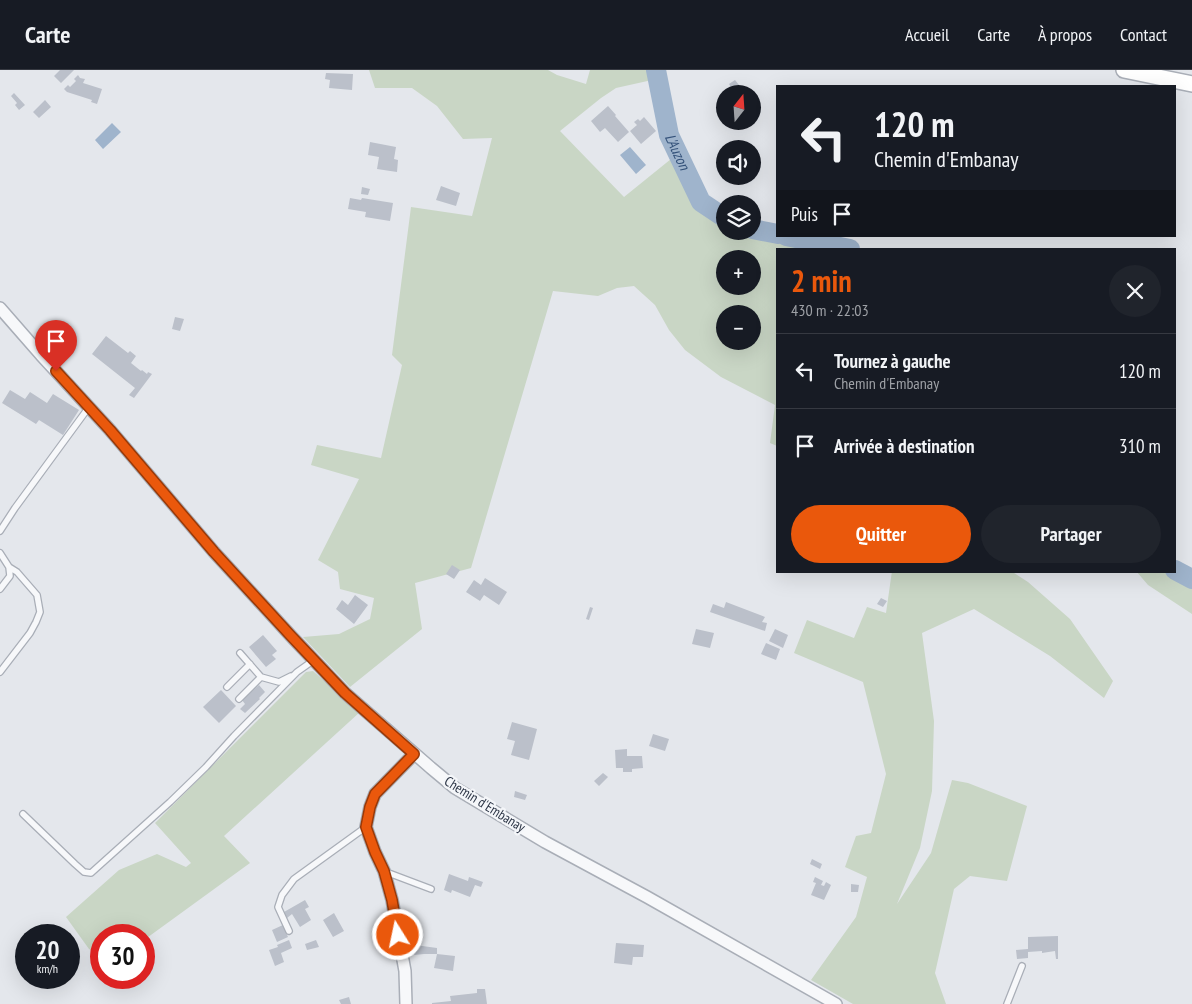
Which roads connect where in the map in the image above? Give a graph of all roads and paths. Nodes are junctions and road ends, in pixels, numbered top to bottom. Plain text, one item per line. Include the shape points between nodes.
1 (1124, 70) edge
2 (1192, 84) edge
3 (0, 308) edge
4 (90, 407) junction
5 (0, 531) edge
6 (0, 553) edge
7 (9, 567) junction
8 (0, 589) edge
9 (240, 653) dead end
10 (314, 660) junction
11 (250, 664) junction
12 (0, 672) edge
13 (297, 672) junction
14 (261, 677) junction
15 (227, 687) dead end
16 (239, 699) dead end
17 (414, 754) junction
18 (23, 814) dead end
19 (366, 827) junction
20 (384, 871) junction
21 (431, 888) dead end
22 (289, 931) dead end
23 (1022, 966) dead end
24 (830, 1002) edge
25 (406, 1004) edge
26 (1007, 1004) edge

1 - 2 main road
3 - 4 street, Chemin d'Embanay
4 - 5 lane
4 - 10 street, Chemin d'Embanay via 214,552
6 - 7 lane
7 - 8 lane via 10,576
7 - 12 lane via 18,572 37,595 40,612 30,633
9 - 11 lane
10 - 13 lane
10 - 17 street, Chemin d'Embanay via 345,693
11 - 14 lane
11 - 15 lane
13 - 14 lane via 279,682
13 - 18 lane via 194,779 91,873 84,872
14 - 16 lane
17 - 19 street via 375,794
17 - 24 street, Chemin d'Embanay via 455,788 545,842
19 - 20 street
19 - 22 lane via 294,879 282,894 278,907
20 - 21 lane
20 - 25 street via 405,971
23 - 26 lane

